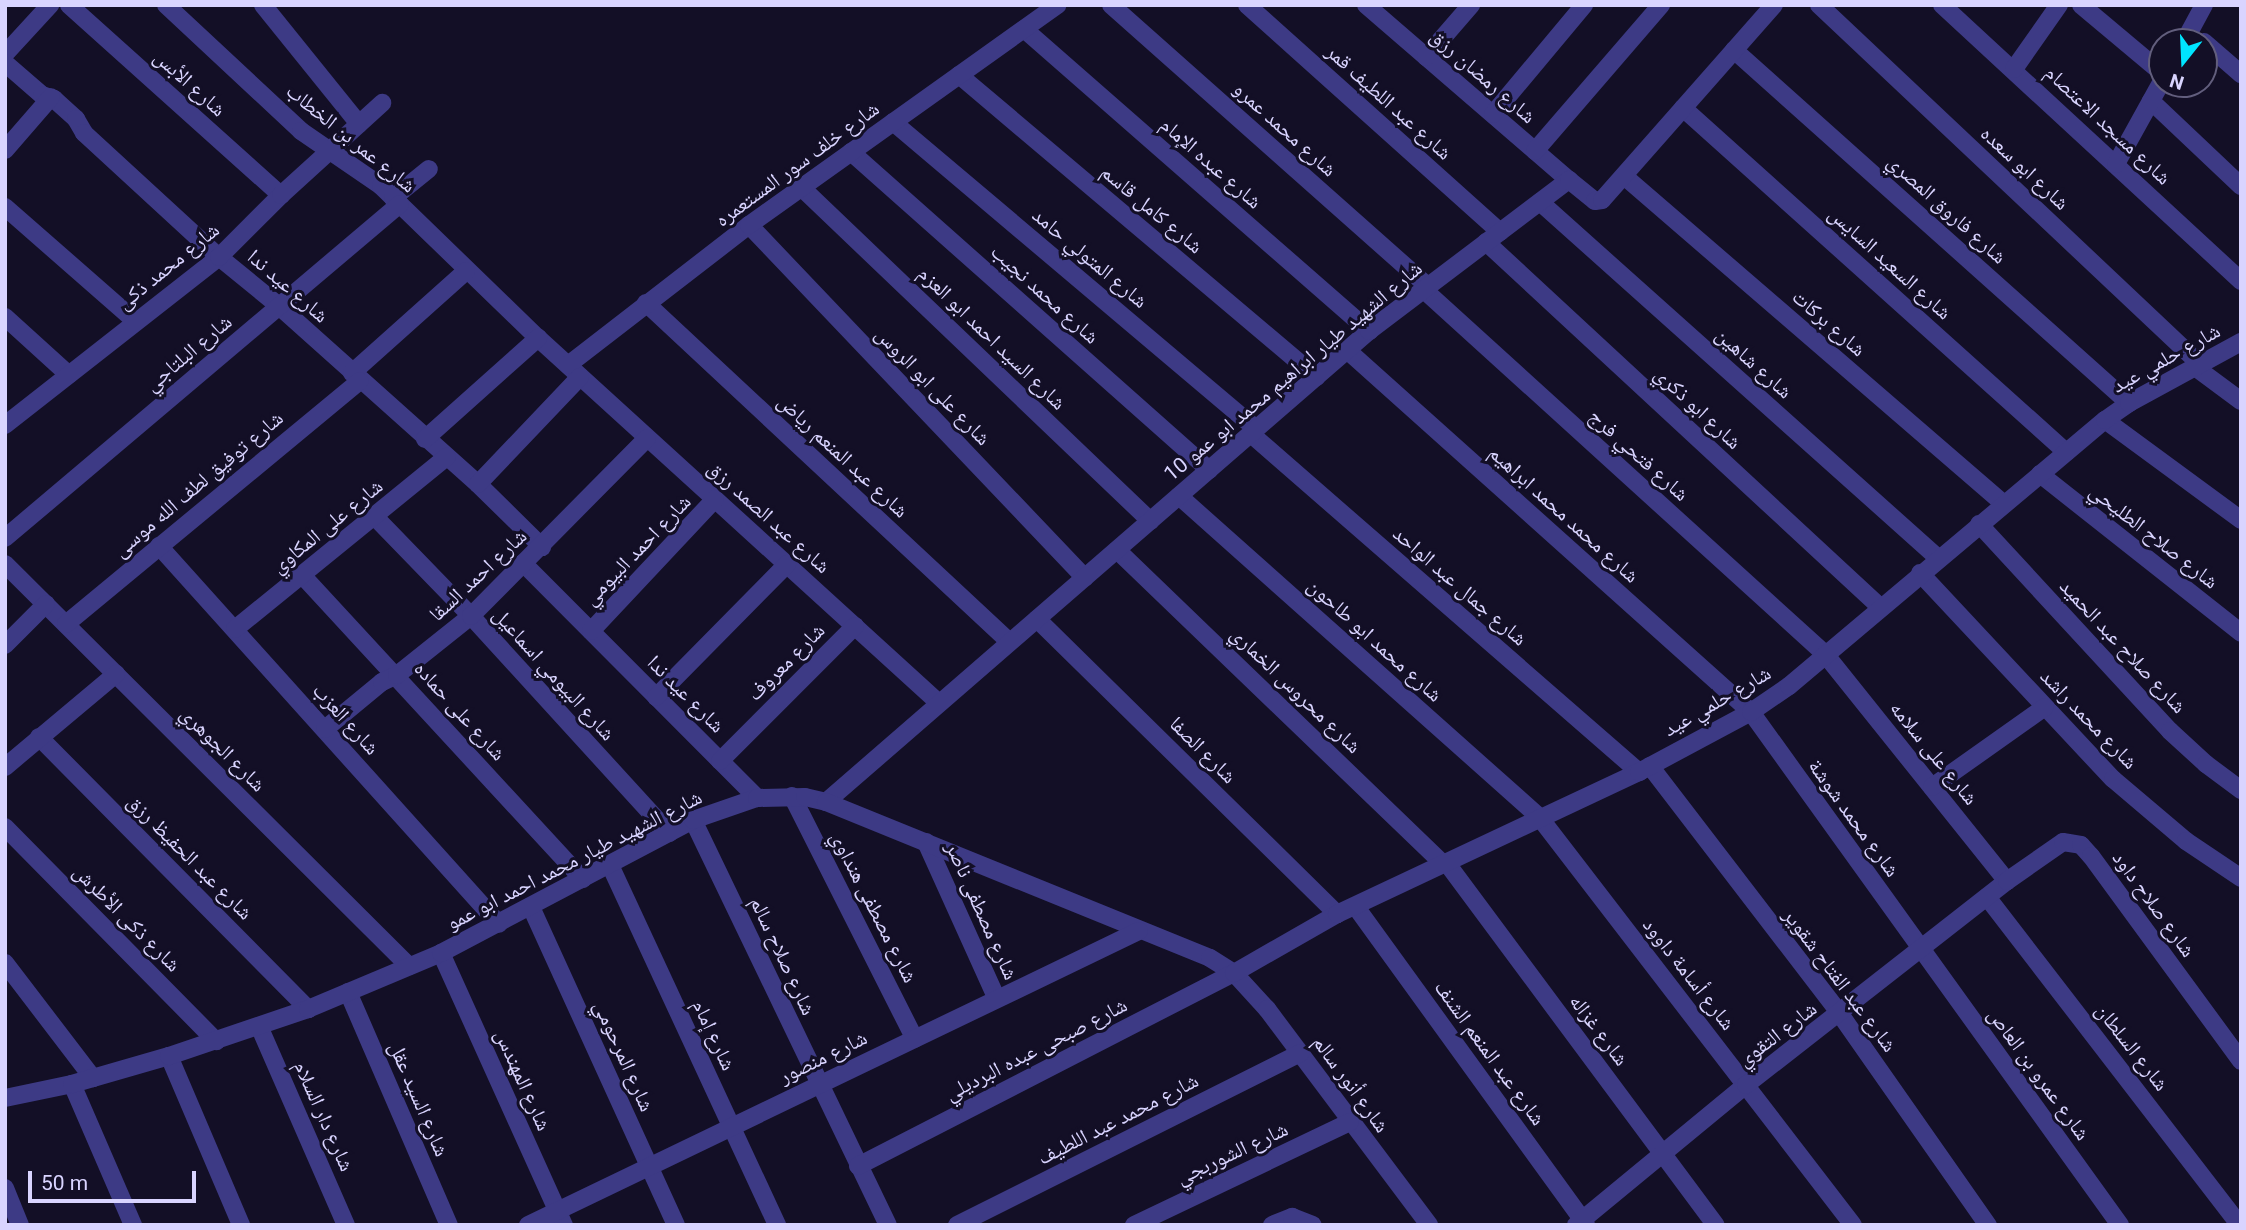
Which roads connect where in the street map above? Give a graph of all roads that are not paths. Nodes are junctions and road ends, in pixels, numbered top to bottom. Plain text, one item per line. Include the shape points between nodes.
1 (50, 5) edge
2 (69, 5) edge
3 (166, 5) edge
4 (263, 5) edge
5 (1057, 5) edge
6 (1111, 5) edge
7 (1247, 5) edge
8 (1366, 5) edge
9 (1471, 5) edge
10 (1584, 5) edge
11 (1661, 5) edge
12 (1774, 5) edge
13 (1819, 5) edge
14 (1942, 5) edge
15 (2059, 5) edge
16 (2081, 5) edge
17 (2204, 5) edge
18 (2199, 28) edge
19 (1024, 29) junction
20 (1734, 50) junction
21 (5, 54) edge
22 (2218, 56) edge
23 (1426, 57) junction
24 (2148, 61) edge
25 (5, 63) edge
26 (2014, 69) junction
27 (2241, 74) edge
28 (959, 75) junction
29 (51, 97) junction
30 (2153, 98) edge
31 (2151, 101) junction
32 (382, 103) dead end
33 (1683, 108) junction
34 (1493, 114) junction
35 (894, 122) junction
36 (359, 124) junction
37 (5, 150) edge
38 (328, 151) junction
39 (1535, 151) junction
40 (851, 152) junction
41 (2116, 164) junction
42 (429, 169) dead end
43 (1624, 176) junction
44 (1569, 180) junction
45 (2241, 186) edge
46 (802, 187) junction
47 (281, 195) junction
48 (397, 201) junction
49 (1540, 202) junction
50 (5, 207) edge
51 (749, 225) junction
52 (1493, 237) junction
53 (219, 257) junction
54 (466, 271) junction
55 (2241, 281) edge
56 (1425, 288) junction
57 (646, 303) junction
58 (279, 306) junction
59 (5, 317) edge
60 (135, 321) junction
61 (1369, 331) junction
62 (538, 338) junction
63 (2241, 342) edge
64 (1347, 350) junction
65 (2198, 366) junction
66 (574, 371) junction
67 (69, 375) junction
68 (356, 377) junction
69 (1316, 377) junction
70 (2241, 401) edge
71 (2129, 403) junction
72 (2105, 420) junction
73 (7, 421) edge
74 (1254, 432) junction
75 (647, 438) junction
76 (425, 439) junction
77 (2066, 452) junction
78 (447, 457) junction
79 (1209, 470) junction
80 (2040, 474) junction
81 (478, 484) junction
82 (1179, 496) junction
83 (715, 499) junction
84 (2004, 504) junction
85 (374, 517) junction
86 (2241, 520) edge
87 (1150, 521) junction
88 (1979, 524) junction
89 (5, 538) edge
90 (159, 546) junction
91 (542, 547) junction
92 (1117, 550) junction
93 (1938, 558) junction
94 (523, 563) junction
95 (5, 564) edge
96 (787, 564) junction
97 (1920, 573) junction
98 (302, 575) junction
99 (1085, 578) junction
100 (46, 604) junction
101 (1880, 607) junction
102 (471, 617) junction
103 (1037, 619) junction
104 (66, 624) junction
105 (855, 626) junction
106 (235, 629) junction
107 (591, 631) junction
108 (2241, 633) edge
109 (1010, 642) junction
110 (5, 645) edge
111 (1825, 654) junction
112 (116, 674) junction
113 (397, 676) junction
114 (656, 697) junction
115 (939, 703) junction
116 (2045, 707) junction
117 (1751, 712) junction
118 (325, 729) junction
119 (39, 737) junction
120 (720, 761) junction
121 (5, 767) edge
122 (1645, 769) junction
123 (1932, 787) junction
124 (2241, 790) edge
125 (792, 796) junction
126 (757, 798) junction
127 (826, 802) junction
128 (1540, 818) junction
129 (693, 820) junction
130 (5, 827) edge
131 (669, 833) junction
132 (926, 842) junction
133 (1445, 863) junction
134 (610, 865) junction
135 (2241, 878) edge
136 (583, 879) junction
137 (2007, 881) junction
138 (1987, 897) junction
139 (531, 907) junction
140 (1356, 907) junction
141 (1337, 914) junction
142 (499, 924) junction
143 (1139, 932) junction
144 (1921, 950) junction
145 (441, 953) junction
146 (5, 963) edge
147 (409, 966) junction
148 (1234, 973) junction
149 (348, 992) junction
150 (997, 999) junction
151 (308, 1009) junction
152 (1840, 1014) junction
153 (260, 1026) junction
154 (915, 1039) junction
155 (216, 1041) junction
156 (1300, 1053) junction
157 (169, 1056) junction
158 (2241, 1061) edge
159 (93, 1078) junction
160 (72, 1084) junction
161 (819, 1084) junction
162 (1746, 1085) junction
163 (5, 1098) edge
164 (1350, 1122) junction
165 (731, 1126) junction
166 (1664, 1155) junction
167 (649, 1166) junction
168 (858, 1166) junction
169 (5, 1188) edge
170 (560, 1217) edge
171 (1582, 1223) edge
172 (20, 1225) edge
173 (133, 1225) edge
174 (241, 1225) edge
175 (346, 1225) edge
176 (449, 1225) edge
177 (528, 1225) edge
178 (676, 1225) edge
179 (777, 1225) edge
180 (888, 1225) edge
181 (957, 1225) edge
182 (1134, 1225) edge
183 (1272, 1225) edge
184 (1313, 1225) edge
185 (1429, 1225) edge
186 (1716, 1225) edge
187 (1853, 1225) edge
188 (1988, 1225) edge
189 (2120, 1225) edge
190 (2240, 1225) edge

1 - 21 street
2 - 47 street, شارع الأبس
3 - 38 street, شارع عمر بن الخطاب
4 - 36 street
5 - 19 street, شارع خلف سور المستعمره
6 - 56 street, شارع محمد عمرو
7 - 52 street, شارع عبد اللطيف قمر
8 - 23 street, شارع رمضان رزق
9 - 23 street
10 - 34 street
11 - 39 street
12 - 20 street
13 - 65 street, شارع ابو سعده
14 - 26 street, شارع مسجد الاعتصام
15 - 26 street
16 - 24 street
17 - 18 street
19 - 28 street, شارع خلف سور المستعمره
19 - 61 street, شارع عبده الإمام
20 - 33 street
20 - 71 street, شارع فاروق المصري
22 - 27 street
23 - 34 street, شارع رمضان رزق
25 - 29 street, شارع عيد ندا via 42,95
26 - 41 street, شارع مسجد الاعتصام
28 - 35 street, شارع خلف سور المستعمره
28 - 69 street, شارع كامل قاسم
29 - 37 street
29 - 53 street, شارع عيد ندا
30 - 31 street
31 - 41 street
31 - 45 street
32 - 36 street, شارع محمد ذكى
33 - 43 street
33 - 77 street, شارع السعيد السايس
34 - 39 street, شارع رمضان رزق
35 - 40 street, شارع خلف سور المستعمره
35 - 74 street, شارع المتولي حامد
36 - 38 street, شارع محمد ذكى
38 - 47 street, شارع محمد ذكى
38 - 48 street, شارع عمر بن الخطاب
39 - 44 street, شارع رمضان رزق
40 - 46 street, شارع خلف سور المستعمره
40 - 79 street, شارع محمد نجيب
41 - 55 street, شارع مسجد الاعتصام
42 - 48 street, شارع البلتاجي
43 - 44 street via 1597,202
43 - 84 street, شارع بركات
44 - 49 street, شارع الشهيد طيار ابراهيم محمد ابو عمو 10
46 - 51 street, شارع خلف سور المستعمره
46 - 87 street, شارع السيد احمد ابو العزم
47 - 53 street, شارع محمد ذكى
48 - 54 street, شارع عمر بن الخطاب
48 - 58 street, شارع البلتاجي
49 - 52 street, شارع الشهيد طيار ابراهيم محمد ابو عمو 10
49 - 93 street, شارع شاهين
50 - 60 street
51 - 57 street, شارع خلف سور المستعمره
51 - 99 street, شارع على ابو الروس
52 - 56 street, شارع الشهيد طيار ابراهيم محمد ابو عمو 10
52 - 101 street, شارع ابو ذكري
53 - 58 street, شارع عيد ندا
53 - 60 street, شارع محمد ذكى
54 - 62 street, شارع عمر بن الخطاب
54 - 68 street, شارع توفيق لطف الله موسى
56 - 61 street, شارع الشهيد طيار ابراهيم محمد ابو عمو 10
56 - 111 street, شارع فتحي فرج
57 - 66 street, شارع خلف سور المستعمره
57 - 109 street, شارع عبد المنعم رياض
58 - 68 street, شارع عيد ندا
58 - 89 street, شارع البلتاجي
59 - 67 street
60 - 67 street, شارع محمد ذكى
61 - 64 street, شارع الشهيد طيار ابراهيم محمد ابو عمو 10
62 - 66 street, شارع عمر بن الخطاب
62 - 76 street
63 - 65 street, شارع حلمي عيد
64 - 69 street, شارع الشهيد طيار ابراهيم محمد ابو عمو 10
64 - 117 street, شارع محمد محمد ابراهيم
65 - 70 street, شارع ابو سعده
65 - 71 street, شارع حلمي عيد
66 - 75 street, شارع عبد الصمد رزق
66 - 81 street, شارع خلف سور المستعمره
67 - 73 street, شارع محمد ذكى
68 - 76 street, شارع عيد ندا
68 - 90 street, شارع توفيق لطف الله موسى
69 - 74 street, شارع الشهيد طيار ابراهيم محمد ابو عمو 10
71 - 72 street, شارع حلمي عيد
72 - 77 street, شارع حلمي عيد
72 - 86 street
74 - 79 street, شارع الشهيد طيار ابراهيم محمد ابو عمو 10
74 - 122 street, شارع جمال عبد الواحد
75 - 83 street, شارع عبد الصمد رزق
75 - 91 street, شارع احمد السقا
76 - 78 street, شارع عيد ندا
77 - 80 street, شارع حلمي عيد
78 - 81 street, شارع عيد ندا
78 - 85 street, شارع على المكاوي
79 - 82 street, شارع الشهيد طيار ابراهيم محمد ابو عمو 10
80 - 84 street, شارع حلمي عيد
80 - 108 street, شارع صلاح الطليحي
81 - 91 street, شارع عيد ندا
82 - 87 street, شارع الشهيد طيار ابراهيم محمد ابو عمو 10
82 - 128 street, شارع محمد ابو طاحون
83 - 96 street, شارع عبد الصمد رزق
83 - 107 street, شارع احمد البيومي
84 - 88 street, شارع حلمي عيد
85 - 98 street, شارع على المكاوي
85 - 102 street, شارع البيومي اسماعيل
87 - 92 street, شارع الشهيد طيار ابراهيم محمد ابو عمو 10
88 - 93 street, شارع حلمي عيد
88 - 124 street, شارع صلاح عبد الحميد via 2170,732
90 - 104 street, شارع توفيق لطف الله موسى
90 - 106 street, شارع العزب
91 - 94 street, شارع احمد السقا
92 - 99 street, شارع الشهيد طيار ابراهيم محمد ابو عمو 10
92 - 133 street, شارع محروس الخماري
93 - 97 street, شارع حلمي عيد
94 - 102 street, شارع احمد السقا
94 - 107 street, شارع عيد ندا
95 - 100 street, شارع الجوهري
96 - 105 street, شارع عبد الصمد رزق
96 - 114 street
97 - 101 street, شارع حلمي عيد
97 - 116 street, شارع محمد راشد
98 - 106 street, شارع على المكاوي
98 - 113 street, شارع على حماده
99 - 103 street, شارع الشهيد طيار ابراهيم محمد ابو عمو 10
100 - 104 street, شارع الجوهري
100 - 110 street
101 - 111 street, شارع حلمي عيد
102 - 113 street, شارع احمد السقا
102 - 131 street, شارع البيومي اسماعيل
103 - 109 street, شارع الشهيد طيار ابراهيم محمد ابو عمو 10
103 - 141 street, شارع الصفا
104 - 112 street, شارع الجوهري
105 - 115 street, شارع عبد الصمد رزق
105 - 120 street, شارع معروف
106 - 118 street, شارع العزب
107 - 114 street, شارع عيد ندا
109 - 115 street, شارع الشهيد طيار ابراهيم محمد ابو عمو 10
111 - 117 street, شارع حلمي عيد
111 - 123 street, شارع على سلامه
112 - 119 street
112 - 147 street, شارع الجوهري
113 - 118 street, شارع احمد السقا via 382,682
113 - 136 street, شارع على حماده
114 - 120 street, شارع عيد ندا
115 - 127 street, شارع الشهيد طيار ابراهيم محمد ابو عمو 10
116 - 123 street
116 - 135 street, شارع محمد راشد via 2148,811
117 - 122 street, شارع حلمي عيد
117 - 144 street, شارع محمد شوشة
118 - 142 street, شارع العزب
119 - 121 street
119 - 151 street, شارع عبد الحفيظ رزق
120 - 126 street, شارع عيد ندا
122 - 128 street, شارع حلمي عيد
122 - 152 street, شارع عبد الفتاح شقوير
123 - 137 street, شارع على سلامه
125 - 126 street, شارع الشهيد طيار محمد احمد ابو عمو
125 - 127 street, شارع الشهيد طيار محمد احمد ابو عمو
125 - 154 street, شارع مصطفى هنداوي
126 - 129 street, شارع الشهيد طيار محمد احمد ابو عمو
127 - 132 street, شارع الشهيد طيار محمد احمد ابو عمو
128 - 133 street, شارع حلمي عيد
128 - 162 street, شارع أسامة داوود
129 - 131 street, شارع الشهيد طيار محمد احمد ابو عمو
129 - 161 street, شارع صلاح سالم
130 - 155 street, شارع ذكى الأطرش
131 - 134 street, شارع الشهيد طيار محمد احمد ابو عمو
132 - 143 street, شارع الشهيد طيار محمد احمد ابو عمو
132 - 150 street, شارع مصطفى ناصر
133 - 140 street, شارع حلمي عيد
133 - 166 street, شارع غزاله
134 - 136 street, شارع الشهيد طيار محمد احمد ابو عمو
134 - 165 street, شارع إمام
136 - 139 street, شارع الشهيد طيار محمد احمد ابو عمو
137 - 138 street, شارع التقوي
137 - 158 street, شارع صلاح داود via 2054,846 2063,842 2081,845
138 - 144 street, شارع التقوي
138 - 190 street, شارع السلطان
139 - 142 street, شارع الشهيد طيار محمد احمد ابو عمو
139 - 167 street, شارع المرحومي
140 - 141 street, شارع حلمي عيد
140 - 171 street, شارع عبد المنعم الشنف
141 - 148 street, شارع حلمي عيد
142 - 145 street, شارع الشهيد طيار محمد احمد ابو عمو
143 - 148 street, شارع الشهيد طيار محمد احمد ابو عمو via 1210,958
143 - 150 street, شارع منصور
144 - 152 street, شارع التقوي
144 - 189 street, شارع عمرو بن العاص
145 - 147 street, شارع الشهيد طيار محمد احمد ابو عمو
145 - 170 street, شارع المهندس
146 - 159 street
147 - 149 street, شارع الشهيد طيار محمد احمد ابو عمو
148 - 156 street, شارع أنور سالم
148 - 168 street, شارع صبحى عبده البرديلي
149 - 151 street, شارع الشهيد طيار محمد احمد ابو عمو
149 - 176 street, شارع السيد عقل
150 - 154 street, شارع منصور
151 - 153 street, شارع الشهيد طيار محمد احمد ابو عمو
152 - 162 street, شارع التقوي
152 - 188 street, شارع عبد الفتاح شقوير
153 - 155 street, شارع الشهيد طيار محمد احمد ابو عمو
153 - 175 street, شارع دار السلام
154 - 161 street, شارع منصور
155 - 157 street, شارع الشهيد طيار محمد احمد ابو عمو
156 - 164 street, شارع أنور سالم
156 - 181 street, شارع محمد عبد اللطيف
157 - 159 street, شارع الشهيد طيار محمد احمد ابو عمو
157 - 174 street
159 - 160 street, شارع الشهيد طيار محمد احمد ابو عمو
160 - 163 street, شارع الشهيد طيار محمد احمد ابو عمو
160 - 173 street
161 - 165 street, شارع منصور
161 - 168 street, شارع صلاح سالم
162 - 166 street, شارع التقوي
162 - 187 street, شارع أسامة داوود
164 - 182 street, شارع الشوربجي
164 - 185 street, شارع أنور سالم
165 - 167 street, شارع منصور
165 - 179 street, شارع إمام
166 - 171 street, شارع التقوي
166 - 186 street, شارع غزاله
167 - 170 street, شارع منصور
167 - 178 street, شارع المرحومي
168 - 180 street, شارع صلاح سالم
169 - 172 street
170 - 177 street, شارع منصور
183 - 184 street via 1292,1217

